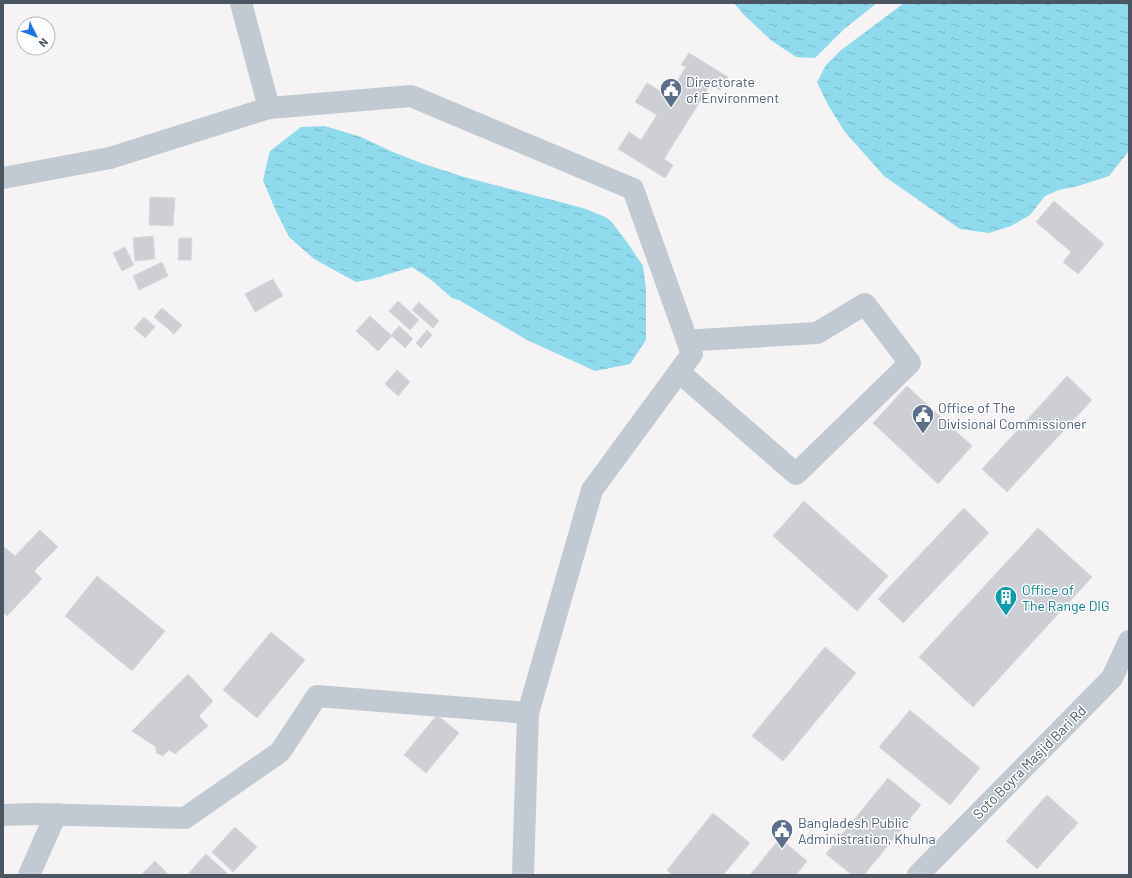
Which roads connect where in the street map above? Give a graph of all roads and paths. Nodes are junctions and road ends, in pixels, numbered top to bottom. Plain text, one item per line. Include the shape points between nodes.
1 (241, 3) edge
2 (269, 108) junction
3 (3, 178) edge
4 (688, 341) junction
5 (679, 372) junction
6 (1129, 641) edge
7 (528, 713) junction
8 (56, 814) junction
9 (3, 815) edge
10 (29, 875) edge
11 (523, 875) edge
12 (918, 875) edge

1 - 2 street
2 - 3 street via 110,158
2 - 4 street via 411,96 633,189
4 - 5 street via 692,354
4 - 5 street via 817,333 865,304 910,363 796,474
5 - 7 street via 592,490
6 - 12 street, Soto Boyra Masjid Bari Rd via 1112,678
7 - 8 street via 317,696 280,752 185,818
7 - 11 street
8 - 9 street
8 - 10 street

